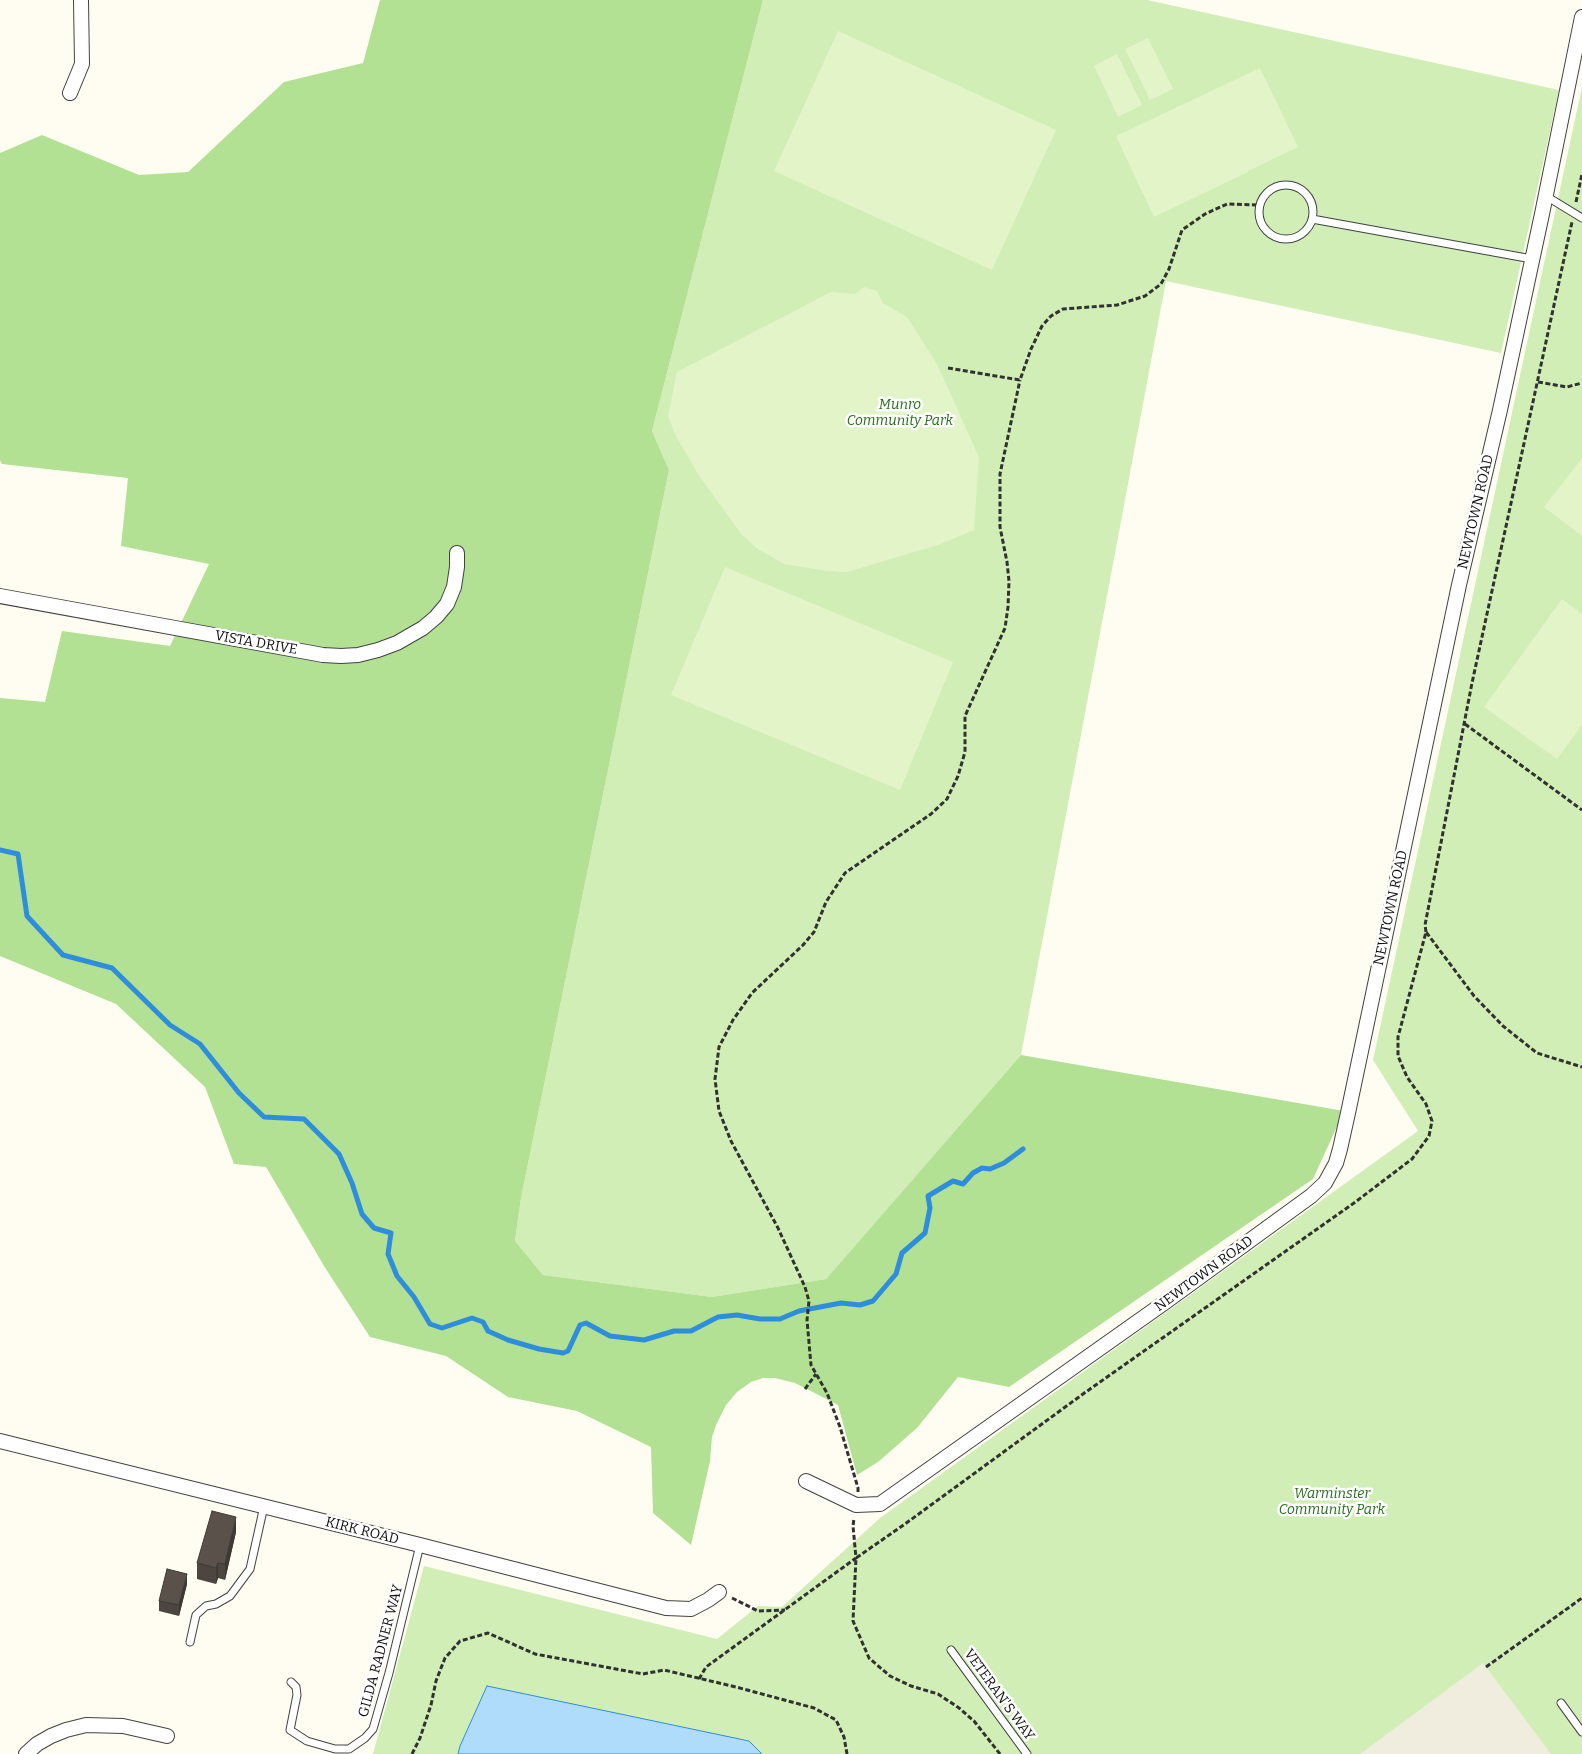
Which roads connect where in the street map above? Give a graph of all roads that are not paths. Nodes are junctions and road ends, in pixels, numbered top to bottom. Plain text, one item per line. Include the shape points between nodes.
1 (81, 0) edge
2 (1582, 17) edge
3 (70, 93) dead end
4 (1546, 196) junction
5 (1582, 218) edge
6 (1312, 220) junction
7 (1532, 259) junction
8 (457, 553) dead end
9 (0, 596) edge
10 (0, 1441) edge
11 (806, 1481) dead end
12 (264, 1506) junction
13 (420, 1545) junction
14 (720, 1592) road end
15 (190, 1642) dead end
16 (951, 1650) dead end
17 (291, 1682) dead end
18 (1561, 1703) dead end
19 (1582, 1732) edge
20 (167, 1736) dead end
21 (26, 1754) edge
22 (1027, 1754) edge

1 - 3 street via 82,64
2 - 4 street, NEWTOWN ROAD
4 - 5 lane
4 - 7 street, NEWTOWN ROAD
6 - 6 lane via 1306,231 1298,236 1280,239 1272,236 1260,223 1259,205 1262,197 1276,186 1294,186 1308,197 1312,205
6 - 7 lane
7 - 11 street, NEWTOWN ROAD via 1340,1150 1325,1183 1164,1304 880,1504 856,1504
8 - 9 street, VISTA DRIVE via 454,587 447,604 436,617 397,643 358,655 323,655
10 - 12 street, KIRK ROAD
12 - 13 street, KIRK ROAD
12 - 15 lane via 250,1569 230,1596 206,1606 196,1615
13 - 14 street, KIRK ROAD via 666,1608 691,1608
13 - 17 lane, GILDA RADNER WAY via 389,1673 373,1729 365,1738 349,1749 335,1749 306,1742 290,1730 297,1695
16 - 22 lane, VETERAN'S WAY
18 - 19 lane
20 - 21 street via 123,1726 86,1725 51,1736

